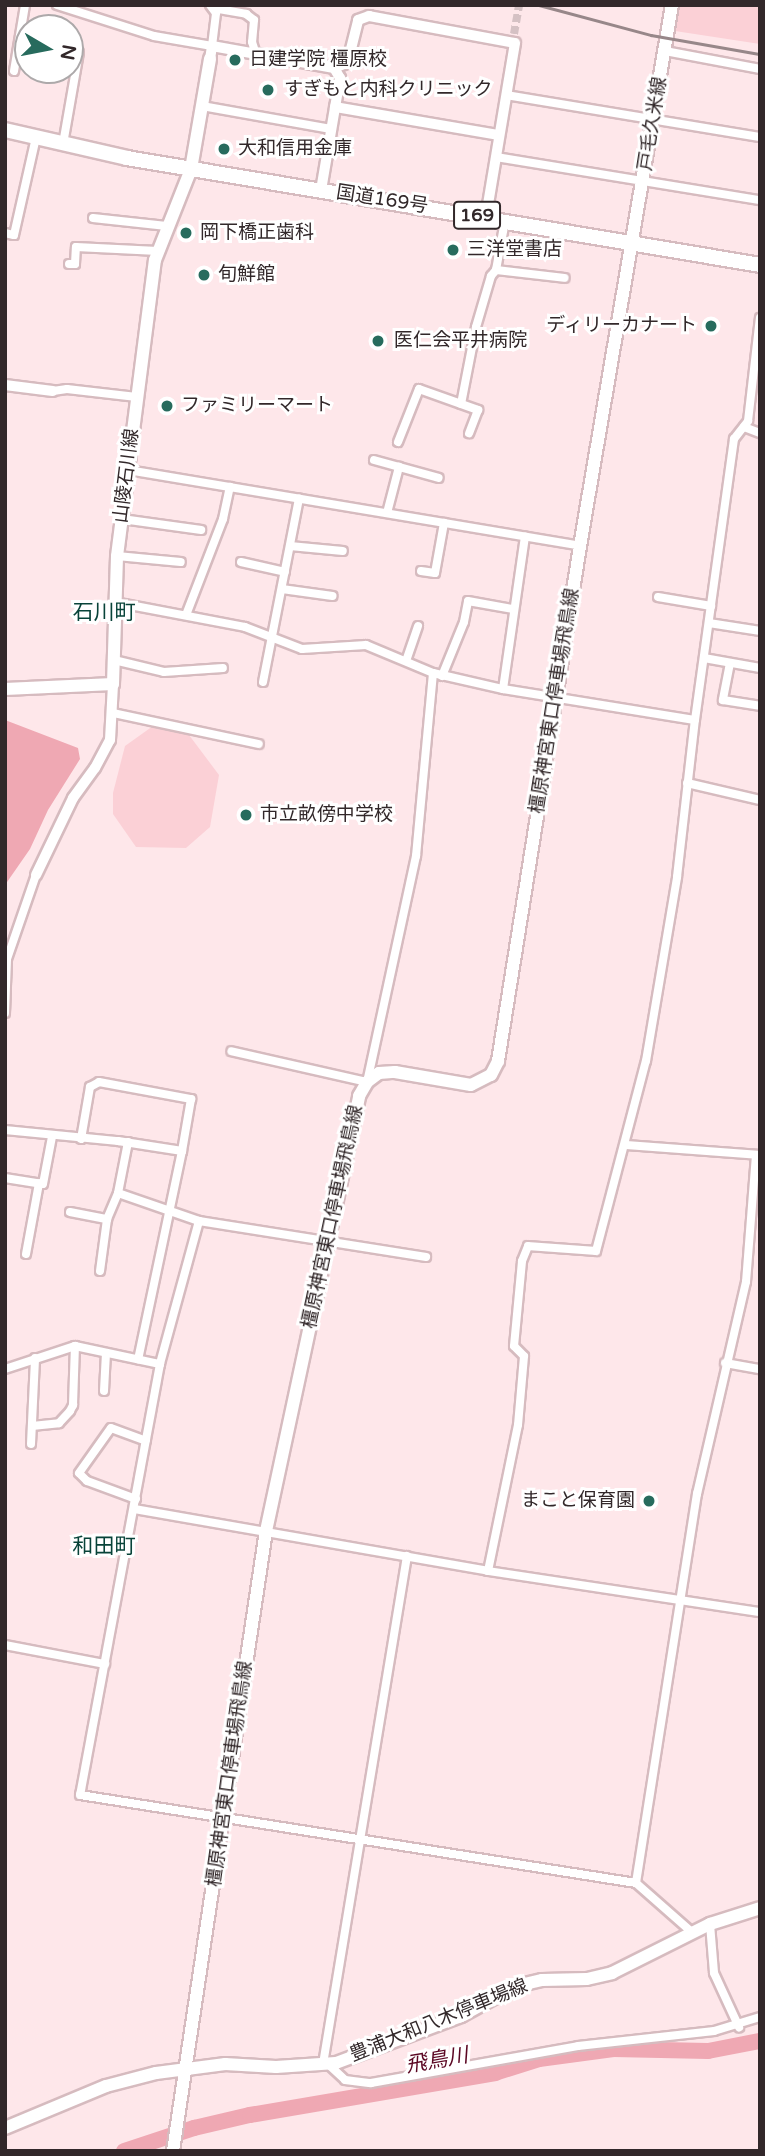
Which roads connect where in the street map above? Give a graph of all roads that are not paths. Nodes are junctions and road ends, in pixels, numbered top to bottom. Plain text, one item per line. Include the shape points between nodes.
1 (57, 5) edge
2 (672, 5) edge
3 (71, 6) edge
4 (212, 7) edge
5 (231, 12) junction
6 (215, 23) junction
7 (665, 51) junction
8 (211, 53) junction
9 (256, 54) junction
10 (334, 68) junction
11 (760, 69) edge
12 (73, 84) edge
13 (506, 95) junction
14 (202, 106) junction
15 (335, 107) junction
16 (654, 119) junction
17 (331, 129) junction
18 (5, 130) edge
19 (499, 135) junction
20 (36, 137) junction
21 (760, 137) edge
22 (63, 144) junction
23 (496, 157) junction
24 (191, 169) junction
25 (644, 181) junction
26 (321, 190) junction
27 (760, 200) edge
28 (486, 217) junction
29 (93, 218) dead end
30 (505, 221) junction
31 (167, 226) junction
32 (5, 233) edge
33 (634, 243) junction
34 (158, 251) junction
35 (69, 264) dead end
36 (760, 265) edge
37 (496, 270) junction
38 (565, 278) dead end
39 (760, 318) edge
40 (5, 385) edge
41 (53, 391) joint
42 (137, 397) junction
43 (461, 404) junction
44 (744, 427) junction
45 (469, 433) dead end
46 (760, 433) edge
47 (398, 442) dead end
48 (374, 460) dead end
49 (399, 467) junction
50 (128, 470) junction
51 (439, 478) dead end
52 (230, 487) junction
53 (299, 499) junction
54 (387, 513) junction
55 (122, 519) junction
56 (444, 523) junction
57 (201, 530) dead end
58 (525, 537) junction
59 (290, 546) junction
60 (580, 546) junction
61 (343, 551) dead end
62 (117, 556) junction
63 (181, 562) dead end
64 (241, 562) dead end
65 (421, 571) dead end
66 (285, 572) junction
67 (282, 589) junction
68 (333, 596) dead end
69 (658, 597) dead end
70 (114, 602) junction
71 (711, 606) junction
72 (513, 609) junction
73 (186, 615) junction
74 (709, 623) junction
75 (418, 626) dead end
76 (760, 631) edge
77 (271, 638) junction
78 (704, 658) junction
79 (114, 660) junction
80 (406, 661) junction
81 (730, 663) junction
82 (223, 668) dead end
83 (760, 668) edge
84 (437, 675) junction
85 (263, 682) dead end
86 (113, 684) junction
87 (5, 688) edge
88 (503, 689) junction
89 (556, 697) junction
90 (760, 706) edge
91 (113, 713) junction
92 (695, 720) junction
93 (259, 744) dead end
94 (687, 783) junction
95 (760, 800) edge
96 (36, 874) joint
97 (6, 962) edge
98 (5, 1013) edge
99 (232, 1051) dead end
100 (367, 1082) junction
101 (5, 1130) edge
102 (52, 1137) junction
103 (81, 1139) junction
104 (128, 1142) junction
105 (627, 1144) junction
106 (182, 1151) junction
107 (758, 1155) edge
108 (5, 1178) edge
109 (38, 1183) junction
110 (118, 1193) junction
111 (71, 1212) dead end
112 (170, 1212) junction
113 (107, 1219) junction
114 (199, 1222) junction
115 (328, 1241) junction
116 (26, 1254) dead end
117 (426, 1257) dead end
118 (100, 1271) dead end
119 (75, 1346) junction
120 (106, 1353) junction
121 (35, 1358) junction
122 (138, 1359) junction
123 (725, 1363) junction
124 (160, 1364) junction
125 (5, 1368) edge
126 (760, 1369) edge
127 (104, 1391) dead end
128 (32, 1426) junction
129 (146, 1441) junction
130 (31, 1444) dead end
131 (135, 1504) junction
132 (266, 1531) junction
133 (407, 1556) junction
134 (488, 1571) junction
135 (681, 1601) junction
136 (760, 1612) edge
137 (5, 1645) edge
138 (105, 1664) junction
139 (224, 1818) junction
140 (358, 1839) junction
141 (636, 1883) junction
142 (760, 1908) edge
143 (710, 1924) junction
144 (692, 1933) junction
145 (760, 2017) edge
146 (739, 2024) junction
147 (326, 2064) junction
148 (187, 2069) junction
149 (5, 2128) edge
150 (173, 2150) edge

1 - 3 street
2 - 7 main road, 戸毛久米線
3 - 8 street
4 - 5 street
4 - 6 street
5 - 6 street
5 - 9 street via 254,20
6 - 8 street
7 - 11 street
7 - 16 main road, 戸毛久米線
8 - 9 street via 224,48
8 - 14 main road
9 - 10 street
10 - 13 street via 349,57 358,20 369,16 514,39
10 - 15 street via 340,79
12 - 22 street
13 - 16 street
13 - 19 street
14 - 17 street
14 - 24 main road
15 - 17 street
15 - 19 street
16 - 21 street
16 - 25 main road, 戸毛久米線
17 - 26 street
18 - 20 highway, 国道169号 / 169
19 - 23 street
20 - 22 highway, 国道169号 / 169
20 - 32 street via 13,234
22 - 24 highway, 国道169号 / 169
23 - 25 street
23 - 28 street
24 - 26 highway, 国道169号 / 169
24 - 31 main road, 山陵石川線
25 - 27 street
25 - 33 main road, 戸毛久米線
26 - 28 highway, 国道169号 / 169
28 - 30 highway, 国道169号 / 169
29 - 31 street
30 - 33 highway, 国道169号 / 169
30 - 37 street
31 - 34 main road, 山陵石川線
33 - 36 highway, 国道169号 / 169
33 - 60 main road, 橿原神宮東口停車場飛鳥線
34 - 35 street via 76,247 75,264
34 - 42 main road, 山陵石川線
37 - 38 street
37 - 43 street via 476,327
39 - 44 street
40 - 41 street
41 - 42 street
42 - 50 main road, 山陵石川線
43 - 45 street via 478,410
43 - 47 street via 419,389
44 - 46 street
44 - 71 street via 734,439
48 - 49 street
49 - 51 street
49 - 54 street
50 - 52 street
50 - 55 main road, 山陵石川線
52 - 53 street
52 - 73 street via 223,519
53 - 54 street
53 - 59 street
54 - 56 street
55 - 57 street
55 - 62 main road, 山陵石川線
56 - 58 street
56 - 65 street via 435,573
58 - 60 street
58 - 72 street
59 - 61 street
59 - 66 street
60 - 89 main road, 橿原神宮東口停車場飛鳥線
62 - 63 street
62 - 70 main road, 山陵石川線
64 - 66 street
66 - 67 street
67 - 68 street
67 - 77 street
69 - 71 street
70 - 73 street
70 - 79 main road, 山陵石川線
71 - 74 street
72 - 84 street via 468,601 464,622
72 - 88 street
73 - 77 street via 245,627
74 - 76 street
74 - 78 street
75 - 80 street
77 - 80 street via 302,649 366,645
77 - 85 street
78 - 81 street
78 - 92 street
79 - 82 street via 164,672
79 - 86 main road, 山陵石川線
80 - 84 street
81 - 83 street
81 - 90 street via 723,700
84 - 88 street
84 - 100 street via 416,856
86 - 87 main road
86 - 91 street
88 - 89 street
89 - 92 street
89 - 100 main road, 橿原神宮東口停車場飛鳥線 via 496,1066 486,1079 471,1085 395,1072 379,1073
91 - 93 street
91 - 96 street via 110,740 73,798
92 - 94 street
94 - 95 street
94 - 105 street via 663,967
96 - 97 street
97 - 98 street
99 - 100 street
100 - 115 main road, 橿原神宮東口停車場飛鳥線 via 359,1096
101 - 102 street
102 - 103 street
102 - 109 street via 43,1184
103 - 104 street
103 - 106 street via 90,1087 99,1082 191,1100
104 - 106 street
104 - 110 street
105 - 107 street
105 - 134 street via 596,1251 528,1246 522,1261 514,1346 524,1356 520,1414
106 - 112 street
107 - 123 street via 746,1282
108 - 109 street
109 - 116 street
110 - 112 street
110 - 113 street
111 - 113 street
112 - 114 street
112 - 122 street
113 - 118 street
114 - 115 street
114 - 124 street
115 - 117 street
115 - 132 main road, 橿原神宮東口停車場飛鳥線
119 - 120 street
119 - 121 street
119 - 128 street via 70,1411 60,1423
120 - 122 street
120 - 127 street
121 - 125 street
121 - 128 street
122 - 124 street
123 - 126 street
123 - 135 street via 697,1494
124 - 129 street
128 - 130 street
129 - 131 street
129 - 131 street via 111,1428 79,1473
131 - 132 street
131 - 138 street
132 - 133 street
132 - 139 main road, 橿原神宮東口停車場飛鳥線
133 - 134 street
133 - 140 street
134 - 135 street
135 - 136 street
135 - 141 street
137 - 138 street
138 - 139 street via 80,1795
139 - 140 street
139 - 148 main road, 橿原神宮東口停車場飛鳥線
140 - 141 street
140 - 147 street
141 - 144 street
142 - 143 main road, 豊浦大和八木停車場線
143 - 144 main road, 豊浦大和八木停車場線
143 - 146 street via 715,1973
144 - 147 main road, 豊浦大和八木停車場線 via 612,1973 516,1986 461,2016
145 - 146 street
146 - 147 street via 714,2031 578,2046 371,2083 345,2080
147 - 148 main road, 豊浦大和八木停車場線 via 225,2064
148 - 149 main road via 106,2086
148 - 150 main road, 橿原神宮東口停車場飛鳥線

